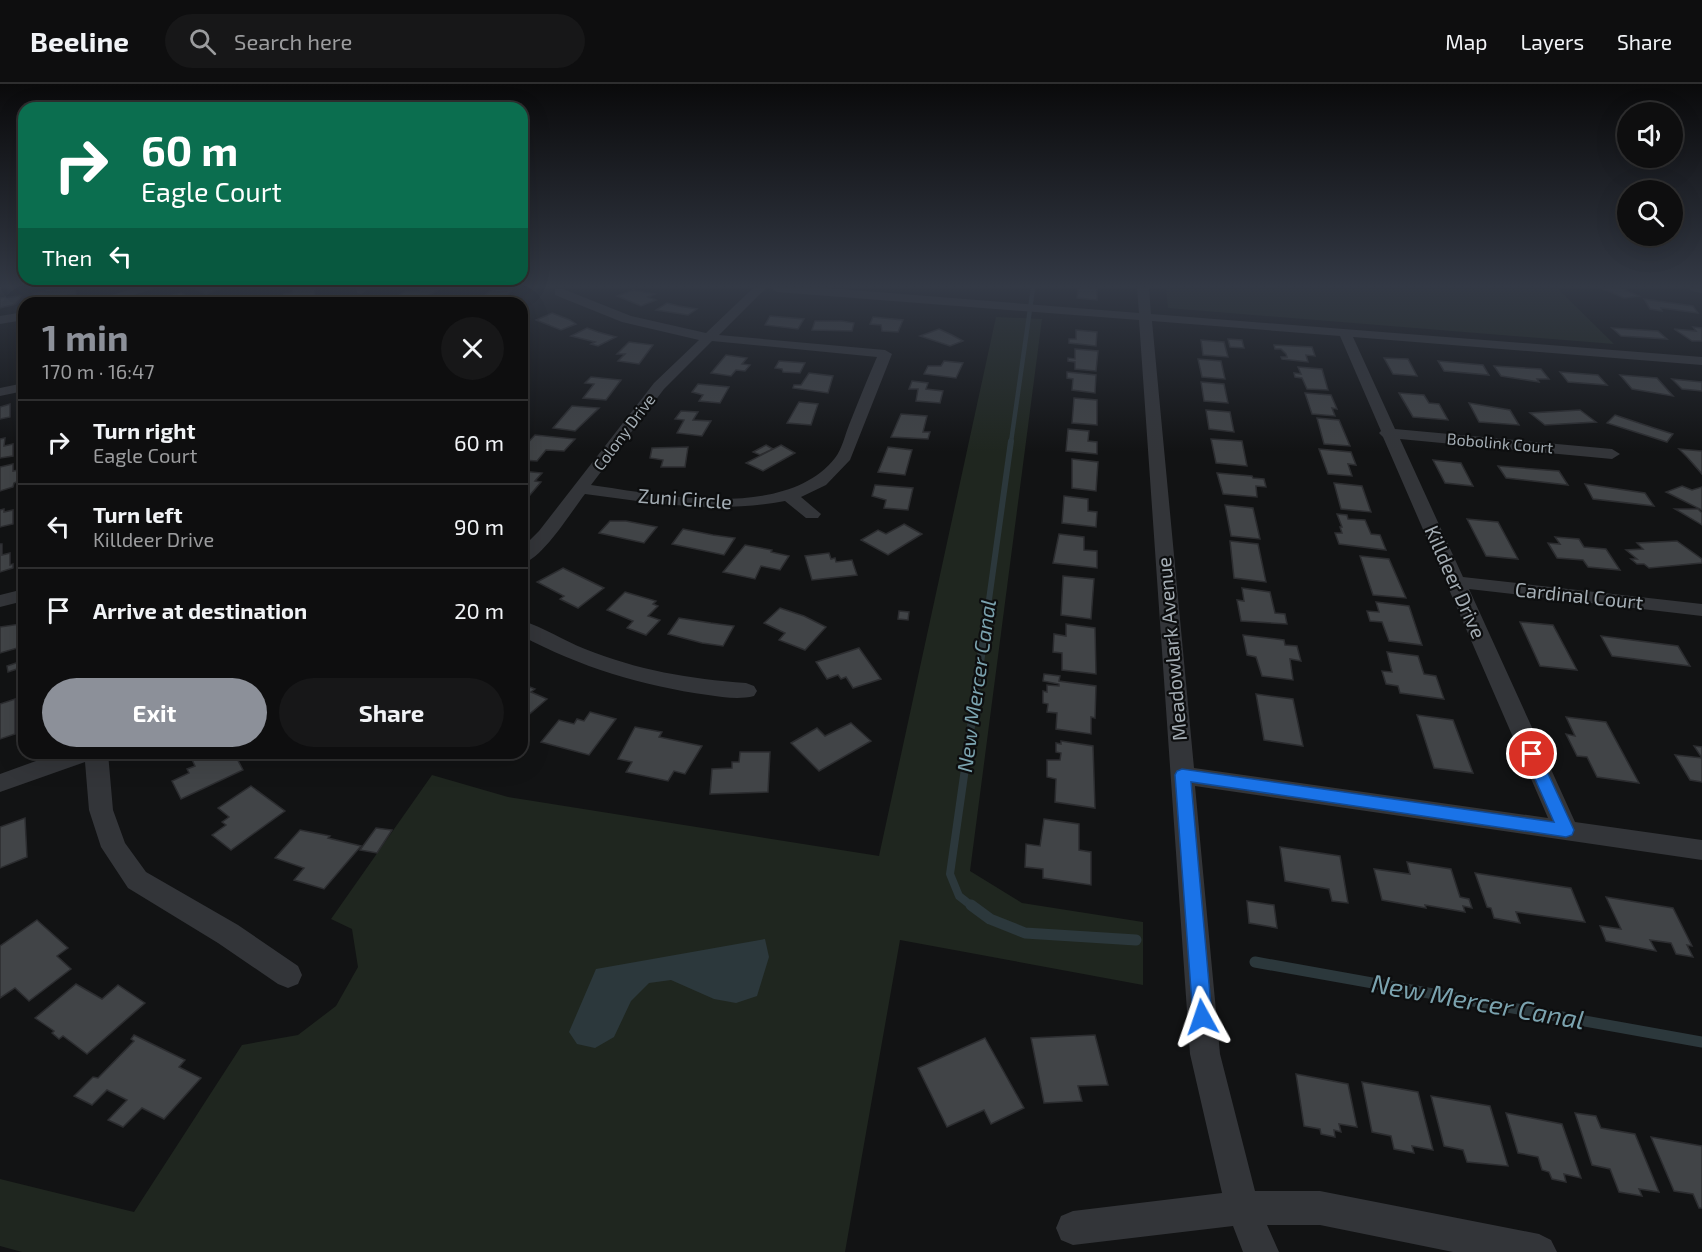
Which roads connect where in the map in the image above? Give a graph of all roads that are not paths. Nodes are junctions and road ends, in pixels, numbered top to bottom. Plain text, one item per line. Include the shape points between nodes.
1 (703, 343) edge
2 (773, 343) edge
3 (1147, 343) edge
4 (1349, 343) edge
5 (1466, 343) edge
6 (1702, 361) edge
7 (18, 388) edge
8 (0, 392) edge
9 (1388, 433) junction
10 (1612, 454) dead end
11 (580, 489) junction
12 (788, 495) junction
13 (812, 514) dead end
14 (528, 552) edge
15 (1455, 582) junction
16 (18, 597) edge
17 (0, 602) edge
18 (1702, 610) edge
19 (528, 631) edge
20 (746, 691) dead end
21 (67, 759) edge
22 (97, 759) edge
23 (1182, 775) junction
24 (0, 783) edge
25 (1566, 830) junction
26 (1702, 850) edge
27 (288, 975) dead end
28 (1242, 1208) junction
29 (1073, 1228) dead end
30 (1261, 1252) edge
31 (1539, 1252) edge

1 - 11 street, Colony Drive via 659,386
2 - 12 street, Zuni Circle via 885,354 841,460 821,479
3 - 23 street, Meadowlark Avenue
4 - 9 street, Killdeer Drive
5 - 6 street
7 - 8 street
9 - 10 street, Bobolink Court
9 - 15 street, Killdeer Drive
11 - 12 street, Zuni Circle via 718,504
11 - 14 street, Colony Drive
12 - 13 street
15 - 18 street, Cardinal Court
15 - 25 street, Killdeer Drive
16 - 17 street
19 - 20 street via 592,662 633,675 708,689
21 - 24 street
22 - 27 street via 101,810 114,847 137,880
23 - 25 street
23 - 28 street, Meadowlark Avenue via 1205,1054
25 - 26 street
28 - 29 street
28 - 30 street, Meadowlark Avenue
28 - 31 street via 1320,1208

